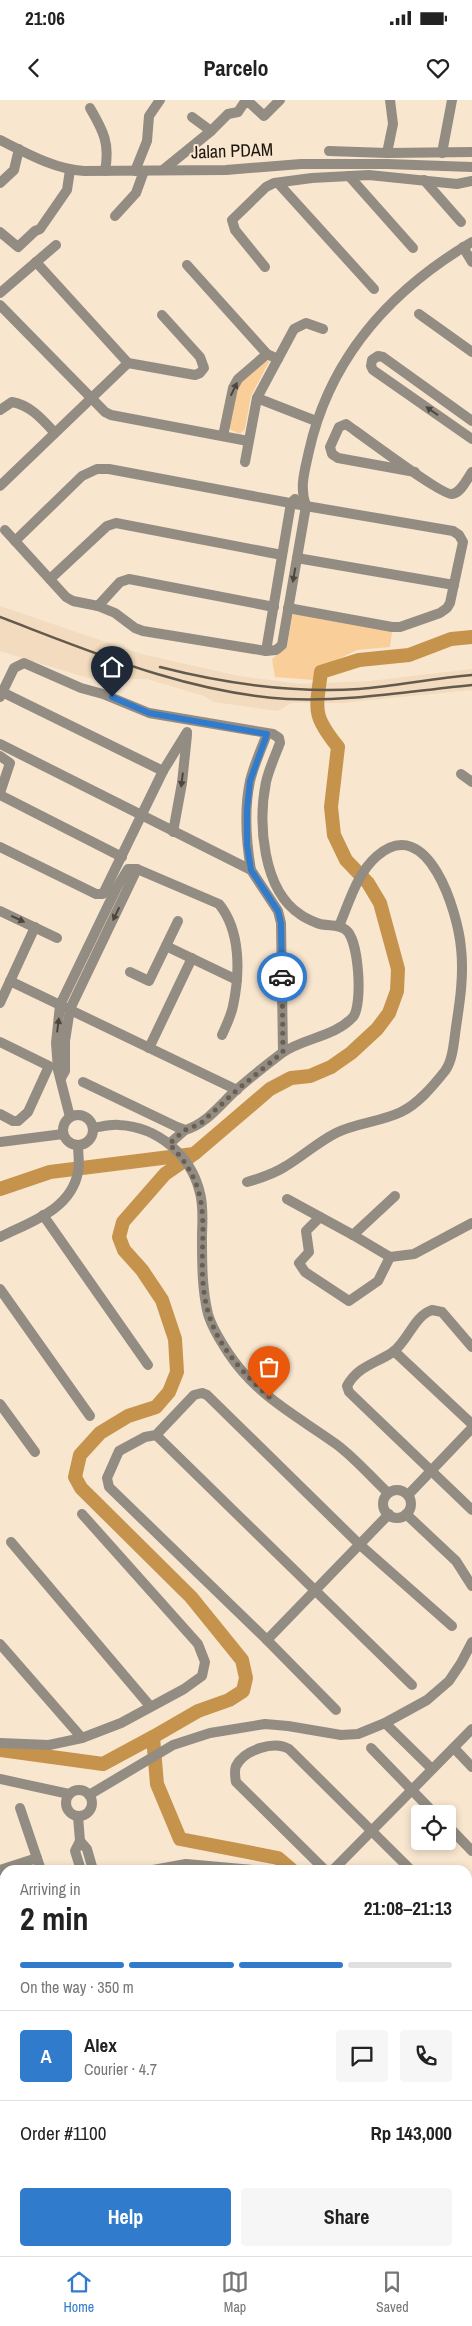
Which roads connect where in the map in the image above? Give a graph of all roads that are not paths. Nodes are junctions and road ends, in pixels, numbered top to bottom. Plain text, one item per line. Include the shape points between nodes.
1 (160, 100) edge
2 (280, 100) edge
3 (390, 100) edge
4 (452, 100) edge
5 (90, 108) dead end
6 (192, 117) dead end
7 (211, 131) junction
8 (0, 140) edge
9 (19, 149) junction
10 (329, 151) dead end
11 (472, 152) edge
12 (442, 153) junction
13 (387, 154) junction
14 (472, 167) edge
15 (70, 170) junction
16 (163, 170) junction
17 (105, 171) junction
18 (139, 171) junction
19 (349, 176) junction
20 (424, 180) junction
21 (472, 181) edge
22 (278, 183) junction
23 (0, 184) edge
24 (115, 216) dead end
25 (461, 222) dead end
26 (2, 238) edge
27 (467, 244) edge
28 (56, 245) dead end
29 (413, 248) dead end
30 (36, 262) junction
31 (472, 262) edge
32 (187, 265) dead end
33 (265, 267) dead end
34 (374, 289) dead end
35 (0, 293) edge
36 (0, 306) edge
37 (419, 314) dead end
38 (162, 315) dead end
39 (323, 329) dead end
40 (472, 352) edge
41 (267, 354) junction
42 (278, 359) junction
43 (128, 363) junction
44 (257, 398) junction
45 (91, 399) junction
46 (0, 410) edge
47 (316, 420) junction
48 (472, 421) edge
49 (54, 432) junction
50 (223, 436) junction
51 (472, 439) edge
52 (248, 441) junction
53 (245, 462) dead end
54 (415, 472) junction
55 (472, 472) edge
56 (0, 486) edge
57 (301, 493) junction
58 (292, 503) junction
59 (306, 506) junction
60 (5, 530) dead end
61 (15, 540) junction
62 (282, 555) junction
63 (297, 558) junction
64 (50, 579) junction
65 (454, 585) junction
66 (98, 606) junction
67 (274, 607) junction
68 (288, 608) junction
69 (266, 651) junction
70 (1, 694) edge
71 (188, 726) junction
72 (267, 734) junction
73 (0, 744) edge
74 (0, 756) edge
75 (163, 771) junction
76 (461, 774) dead end
77 (472, 782) edge
78 (0, 794) edge
79 (142, 814) junction
80 (173, 832) junction
81 (0, 848) edge
82 (122, 857) junction
83 (251, 870) junction
84 (0, 911) edge
85 (178, 921) dead end
86 (339, 926) junction
87 (35, 928) junction
88 (57, 938) dead end
89 (166, 946) junction
90 (192, 958) junction
91 (130, 972) dead end
92 (237, 980) junction
93 (10, 981) junction
94 (0, 1003) edge
95 (65, 1007) junction
96 (222, 1035) dead end
97 (0, 1042) edge
98 (150, 1048) junction
99 (283, 1052) junction
100 (82, 1082) dead end
101 (237, 1090) junction
102 (0, 1114) edge
103 (70, 1117) junction
104 (93, 1128) junction
105 (185, 1130) junction
106 (63, 1134) junction
107 (0, 1142) edge
108 (169, 1144) junction
109 (78, 1145) junction
110 (247, 1182) dead end
111 (395, 1196) dead end
112 (287, 1199) dead end
113 (43, 1215) junction
114 (320, 1217) junction
115 (472, 1223) edge
116 (353, 1235) junction
117 (0, 1237) edge
118 (390, 1257) junction
119 (0, 1289) edge
120 (472, 1347) edge
121 (394, 1352) junction
122 (148, 1365) dead end
123 (0, 1404) edge
124 (90, 1416) dead end
125 (472, 1424) edge
126 (472, 1428) edge
127 (156, 1435) junction
128 (35, 1452) dead end
129 (431, 1471) junction
130 (388, 1494) junction
131 (408, 1495) junction
132 (472, 1510) edge
133 (82, 1514) dead end
134 (389, 1514) junction
135 (406, 1514) junction
136 (11, 1542) dead end
137 (359, 1544) junction
138 (472, 1586) edge
139 (315, 1590) junction
140 (452, 1626) dead end
141 (266, 1640) junction
142 (472, 1642) edge
143 (0, 1644) edge
144 (412, 1685) dead end
145 (150, 1706) junction
146 (336, 1710) dead end
147 (385, 1724) junction
148 (472, 1729) edge
149 (82, 1738) junction
150 (0, 1743) edge
151 (371, 1748) dead end
152 (454, 1748) junction
153 (472, 1767) edge
154 (432, 1769) junction
155 (0, 1779) edge
156 (412, 1790) junction
157 (69, 1794) junction
158 (89, 1796) junction
159 (427, 1805) edge
160 (20, 1808) dead end
161 (78, 1816) junction
162 (372, 1831) junction
163 (456, 1834) edge
164 (80, 1841) junction
165 (472, 1851) edge
166 (37, 1858) junction
167 (15, 1865) edge
168 (39, 1865) edge
169 (79, 1865) edge
170 (92, 1865) edge
171 (320, 1865) edge
172 (338, 1865) edge
173 (406, 1865) edge

1 - 18 street via 149,116 147,141
2 - 7 street via 264,116 250,103 244,103 238,112 228,114
3 - 13 street via 393,124
4 - 12 street
5 - 17 street via 106,141
6 - 7 street
7 - 16 street
8 - 9 street, Jalan PDAM
9 - 15 street, Jalan PDAM
9 - 23 street via 14,170
10 - 13 street
11 - 12 street
12 - 13 street
14 - 16 street, Jalan PDAM via 301,164 226,170
15 - 17 street, Jalan PDAM
15 - 26 street via 67,190 40,229 18,247
16 - 18 street, Jalan PDAM
17 - 18 street, Jalan PDAM
18 - 24 street via 136,194
19 - 20 street
19 - 22 street
19 - 29 street
20 - 21 street via 458,184
20 - 25 street
22 - 33 street via 266,187 232,220 234,230
22 - 34 street
27 - 31 street
27 - 47 street via 434,265 383,311 354,347
28 - 30 street
30 - 35 street
30 - 43 street
32 - 41 street
36 - 45 street
37 - 40 street
38 - 43 street via 200,357 204,368 195,375
39 - 42 street via 311,323 299,325
41 - 42 street
50 -> 41 street via 233,388
42 - 44 street
43 - 45 street
44 - 47 street
44 - 52 street
45 - 49 street
45 - 50 street via 111,415
46 - 49 street via 12,402 19,403 35,412
47 - 57 street
51 -> 48 street via 373,370 372,360 383,357
49 - 56 street
50 - 52 street
52 - 53 street
54 - 54 street via 346,424 339,426 330,447 338,458
54 - 55 street via 446,495 459,490
57 - 58 street
57 - 59 street
58 - 59 street
58 - 61 street via 118,470 97,469 82,476
58 - 62 street
59 - 63 street
59 - 65 street via 456,533 463,542
60 - 61 street
61 - 64 street
62 - 64 street via 116,523 107,526
62 - 67 street
63 - 65 street
63 -> 68 street
64 - 66 street via 73,601
65 - 68 street via 447,608 400,627
66 - 67 street via 120,582 129,579
66 - 69 street via 143,631
67 - 69 street
68 - 69 street via 282,645 276,650
70 - 71 street via 14,668 24,663 81,688
70 - 75 street
71 - 72 street
71 - 75 street
71 -> 80 street
72 - 83 street via 250,781 247,845
72 - 86 street via 278,738 280,743 266,781 263,808 262,839 274,881 288,904 300,914 318,924
73 - 79 street
74 - 78 street via 10,763
75 - 79 street
76 - 77 street
78 - 82 street
79 - 80 street
79 - 82 street
80 - 83 street
81 - 82 street via 96,894 103,894 106,890
83 - 99 street via 278,911 281,923
84 -> 87 street
85 - 89 street
86 - 99 street via 348,931 356,954 359,980 353,1017 340,1027
86 - 110 street via 355,886 369,865 385,850 399,845 426,855 446,889 461,946 460,999 446,1069 430,1089 401,1112 338,1132 269,1176
87 - 88 street
87 - 93 street
89 - 90 street
89 - 91 street via 149,981
90 - 92 street
90 - 98 street
92 - 95 street via 234,933 220,904 128,869 117,887
92 - 96 street via 233,1008
93 - 94 street
93 - 95 street
95 - 98 street
95 - 103 street via 56,1043 58,1070
97 - 102 street via 48,1066 23,1118 13,1121
98 - 101 street
99 - 101 street
100 - 105 street
101 - 105 street via 200,1124
103 - 104 street via 80,1115
103 - 106 street via 64,1124
104 - 108 street via 117,1125 142,1128
104 - 109 street via 88,1142
105 - 108 street
106 - 107 street
106 - 109 street via 69,1142
108 - 130 street via 190,1168 200,1194 208,1314 230,1356 279,1407 337,1445
109 - 113 street via 78,1168 68,1195 60,1206
111 - 116 street
112 - 114 street
113 - 117 street
113 - 122 street
114 - 116 street
114 - 118 street via 306,1231 309,1252 299,1263 306,1272 349,1301 378,1281
115 - 118 street via 414,1254
116 - 118 street
119 - 124 street
120 - 121 street via 442,1312 432,1310 424,1315
121 - 125 street
121 - 129 street via 360,1369 347,1386 349,1392
123 - 128 street
126 - 129 street
127 - 137 street via 194,1395 207,1395
127 - 139 street
127 - 141 street via 145,1437 119,1451 107,1478 109,1487
129 - 131 street
129 - 132 street
130 - 131 street via 396,1490
130 - 134 street via 384,1502
131 - 135 street via 411,1507
133 - 145 street via 198,1644 204,1657 202,1676 198,1681
134 - 135 street via 397,1517
134 - 137 street
135 - 138 street via 456,1561
136 - 145 street
137 - 139 street
137 - 140 street
139 - 141 street
139 - 144 street
141 - 146 street
142 - 147 street via 462,1664 449,1681 427,1700
143 - 149 street
145 - 149 street via 121,1723
147 - 154 street
147 - 158 street via 358,1734 341,1735 265,1724 210,1734 173,1745
148 - 152 street
149 - 150 street via 49,1745
151 - 156 street
152 - 153 street
152 - 154 street
154 - 156 street
155 - 157 street
156 - 159 street
156 - 162 street
157 - 158 street via 79,1790
157 - 161 street via 66,1807
158 - 161 street via 90,1809
160 - 166 street
161 - 164 street
162 - 171 street via 289,1749 280,1745 246,1756 236,1766 236,1782
162 - 172 street
162 - 173 street
163 - 165 street
164 - 169 street via 75,1851
164 - 170 street via 87,1849
166 - 167 street
166 - 168 street

